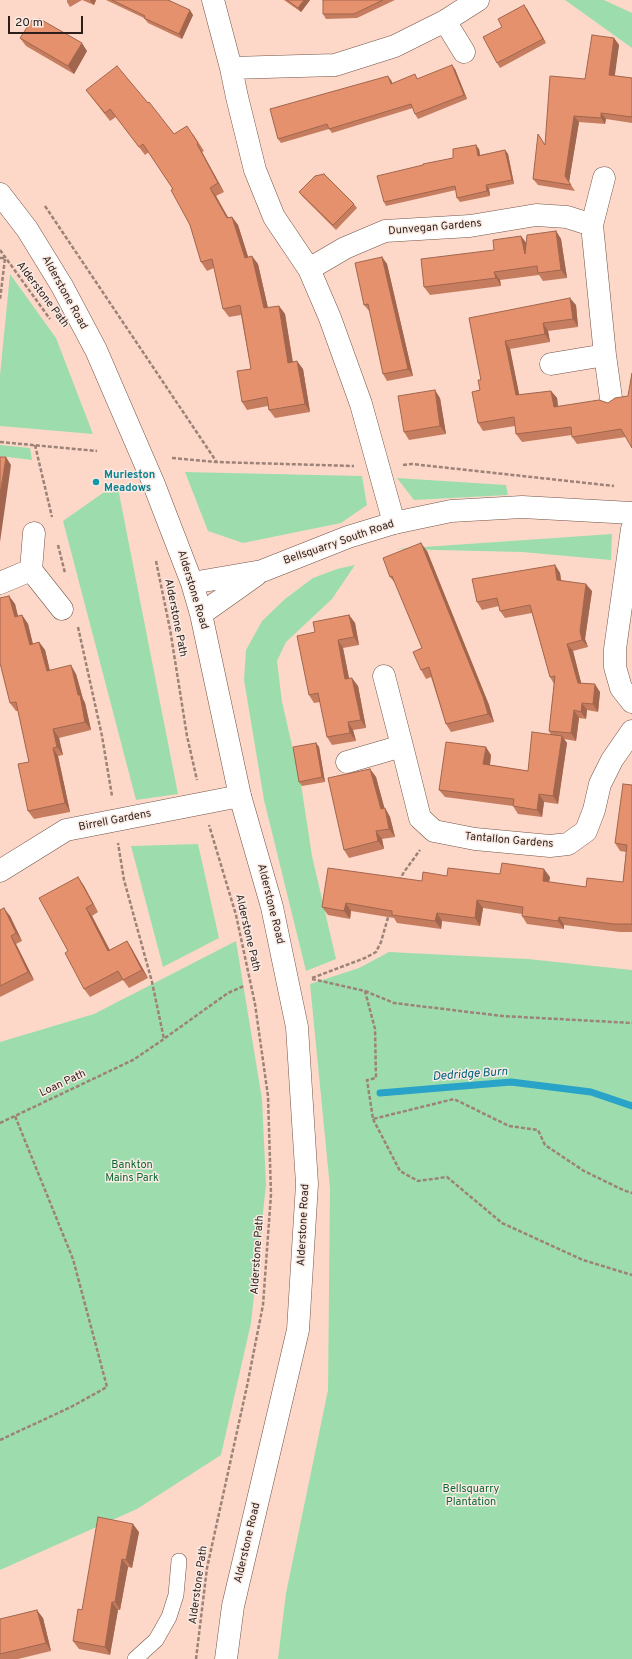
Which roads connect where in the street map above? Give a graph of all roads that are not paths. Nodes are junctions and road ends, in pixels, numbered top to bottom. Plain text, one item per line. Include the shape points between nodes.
1 (213, 0) edge
2 (478, 0) edge
3 (445, 21) junction
4 (464, 52) dead end
5 (231, 68) junction
6 (604, 178) dead end
7 (0, 194) edge
8 (592, 225) junction
9 (309, 269) junction
10 (605, 355) junction
11 (551, 364) dead end
12 (611, 398) dead end
13 (632, 513) edge
14 (394, 523) junction
15 (632, 529) edge
16 (34, 533) dead end
17 (31, 570) junction
18 (262, 571) junction
19 (0, 583) edge
20 (192, 583) junction
21 (69, 614) road end
22 (201, 614) junction
23 (384, 676) dead end
24 (632, 702) edge
25 (632, 731) edge
26 (402, 746) junction
27 (347, 762) dead end
28 (240, 796) junction
29 (0, 871) edge
30 (179, 1561) dead end
31 (135, 1659) edge
32 (226, 1659) edge

1 - 5 street
2 - 3 street
3 - 4 street
3 - 5 street via 395,46 335,65
5 - 9 street via 255,170 274,217
6 - 8 street
7 - 20 street, Alderstone Road via 27,229 62,286 96,350 153,482
8 - 9 street, Dunvegan Gardens via 567,218 536,215 470,226 385,231 345,248
8 - 10 street
9 - 14 street via 361,404
10 - 11 street
10 - 12 street
13 - 14 street, Bellsquarry South Road via 522,507 451,511
14 - 18 street, Bellsquarry South Road via 348,537
15 - 24 street via 615,649 621,688
16 - 17 street
17 - 19 street
17 - 21 street
18 - 20 street, Bellsquarry South Road
18 - 22 street, Bellsquarry South Road
20 - 22 street, Alderstone Road
22 - 28 street, Alderstone Road
23 - 26 street
25 - 26 street, Tantallon Gardens via 612,760 600,784 586,831 568,844 550,846 490,841 434,831 420,818
26 - 27 street
28 - 29 street, Birrell Gardens via 66,830
28 - 32 street, Alderstone Road via 272,907 297,1027 306,1184 298,1330 233,1606
30 - 31 lane via 176,1595 169,1616 156,1640

